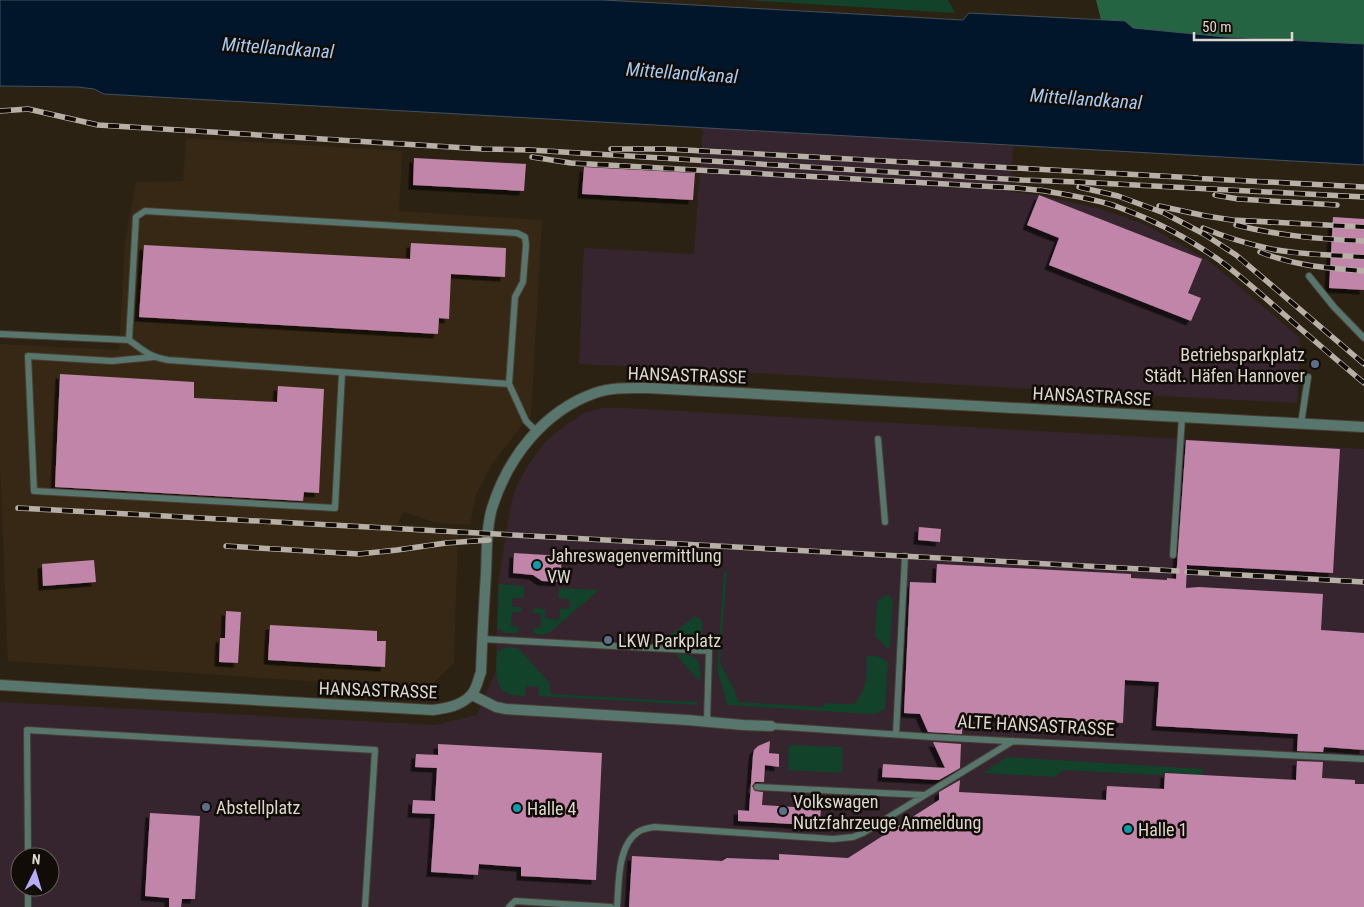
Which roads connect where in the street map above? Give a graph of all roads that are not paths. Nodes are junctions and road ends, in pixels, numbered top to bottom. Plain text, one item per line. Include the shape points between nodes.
1 (1309, 276) dead end
2 (0, 334) edge
3 (1364, 338) edge
4 (129, 340) junction
5 (154, 357) junction
6 (342, 373) junction
7 (1308, 377) dead end
8 (509, 384) junction
9 (1182, 417) junction
10 (1301, 424) junction
11 (1364, 427) edge
12 (536, 431) junction
13 (878, 439) dead end
14 (885, 522) dead end
15 (1173, 555) dead end
16 (905, 556) dead end
17 (482, 639) junction
18 (0, 685) edge
19 (472, 695) junction
20 (707, 722) junction
21 (771, 726) joint
22 (896, 734) junction
23 (1014, 740) junction
24 (1364, 759) edge
25 (757, 787) dead end
26 (925, 795) junction
27 (28, 847) edge
28 (366, 907) edge
29 (509, 907) edge
30 (611, 907) edge
31 (617, 907) edge

1 - 3 lane
2 - 4 lane
4 - 5 lane
4 - 8 lane via 136,217 145,211 518,232 525,237 526,244 523,282 515,297
5 - 6 lane
5 - 6 lane via 112,361 28,356 34,491 335,508
6 - 8 lane
7 - 10 lane
8 - 12 lane via 526,420
9 - 10 street, HANSASTRASSE
9 - 12 street, HANSASTRASSE via 629,388 595,393 550,418
9 - 15 lane
10 - 11 street, HANSASTRASSE
12 - 17 street, HANSASTRASSE via 512,462 491,509
13 - 14 lane
16 - 22 lane
17 - 19 street, HANSASTRASSE via 480,672
17 - 20 lane via 709,651
18 - 19 street, HANSASTRASSE via 433,710 455,706
19 - 20 street, ALTE HANSASTRASSE via 506,709
20 - 21 street, ALTE HANSASTRASSE
21 - 22 lane, ALTE HANSASTRASSE
22 - 23 lane, ALTE HANSASTRASSE
23 - 24 lane, ALTE HANSASTRASSE
23 - 26 lane
25 - 26 lane
26 - 31 lane via 863,832 841,839 654,827 639,832 628,844 621,861
27 - 28 lane via 26,730 375,750
29 - 30 lane via 515,902

